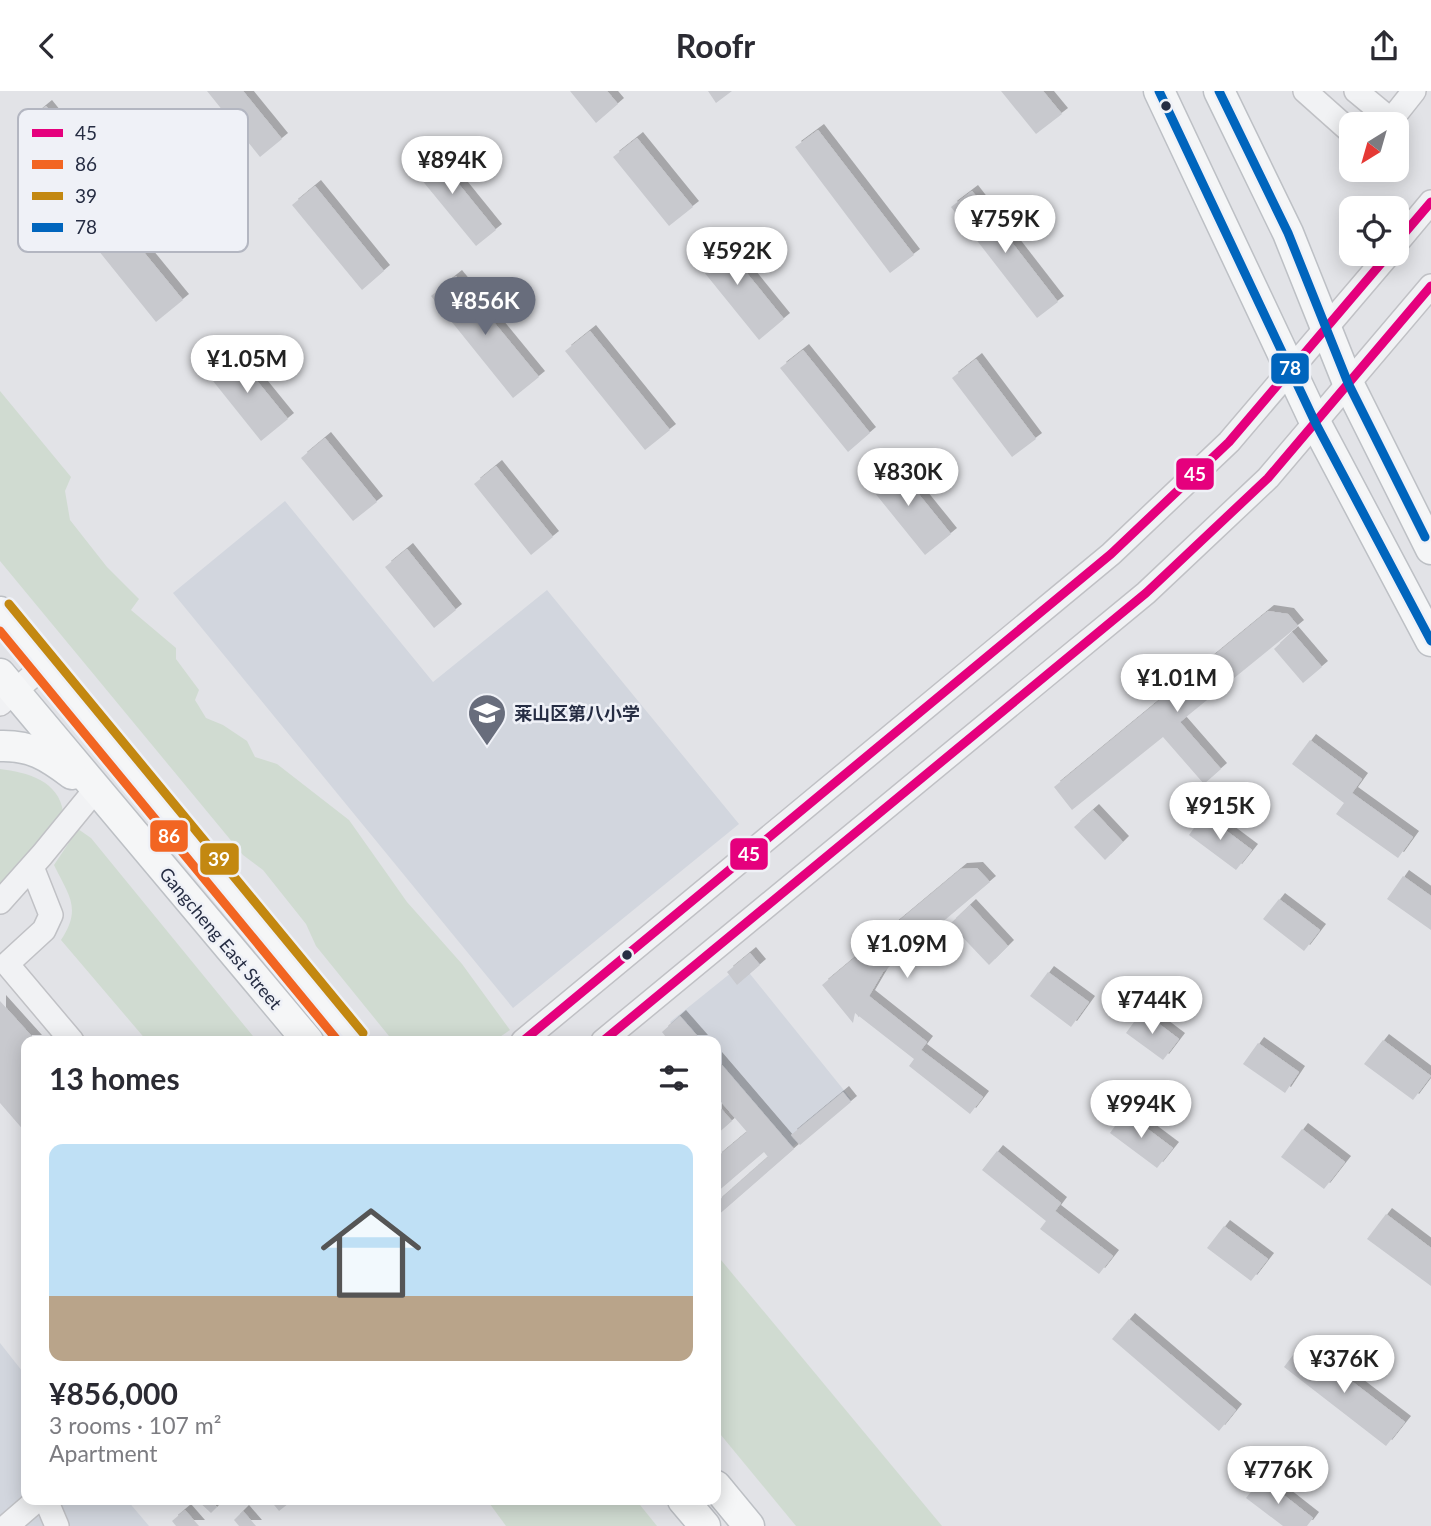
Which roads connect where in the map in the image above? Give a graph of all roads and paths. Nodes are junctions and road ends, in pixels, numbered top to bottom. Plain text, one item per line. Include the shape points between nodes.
1 (1159, 91) edge
2 (1219, 91) edge
3 (1305, 91) edge
4 (1356, 91) edge
5 (1414, 91) edge
6 (1378, 112) edge
7 (1397, 112) edge
8 (1339, 121) edge
9 (1431, 202) edge
10 (1409, 228) edge
11 (1379, 266) edge
12 (1431, 286) edge
13 (1326, 328) junction
14 (1290, 370) junction
15 (1348, 383) junction
16 (1315, 422) junction
17 (1431, 549) edge
18 (0, 612) edge
19 (1431, 641) edge
20 (45, 665) junction
21 (5, 690) edge
22 (0, 746) edge
23 (100, 795) junction
24 (32, 867) junction
25 (0, 902) edge
26 (68, 1036) edge
27 (304, 1036) edge
28 (350, 1036) edge
29 (529, 1036) edge
30 (609, 1036) edge
31 (721, 1492) edge
32 (31, 1505) edge
33 (48, 1505) edge
34 (687, 1505) edge
35 (7, 1526) edge
36 (57, 1526) edge
37 (705, 1526) edge
38 (749, 1526) edge

1 - 14 main road
2 - 13 main road via 1288,233
3 - 8 street
4 - 6 street
5 - 7 street
9 - 10 street
11 - 13 street
12 - 15 street
13 - 14 street
13 - 15 main road
14 - 16 main road
14 - 29 street via 1229,442 1111,554
15 - 16 street
15 - 17 main road
16 - 19 main road
16 - 30 street via 1268,478 1146,593
18 - 20 main road, Gangcheng East Street
20 - 21 street
20 - 28 main road, Gangcheng East Street
21 - 23 main road, Gangcheng East Street
22 - 23 main road via 18,745 48,756
23 - 24 street
23 - 27 main road, Gangcheng East Street
24 - 25 street
24 - 26 street via 51,915 44,930 6,964
31 - 38 main road
32 - 35 street
33 - 36 street
34 - 37 main road

